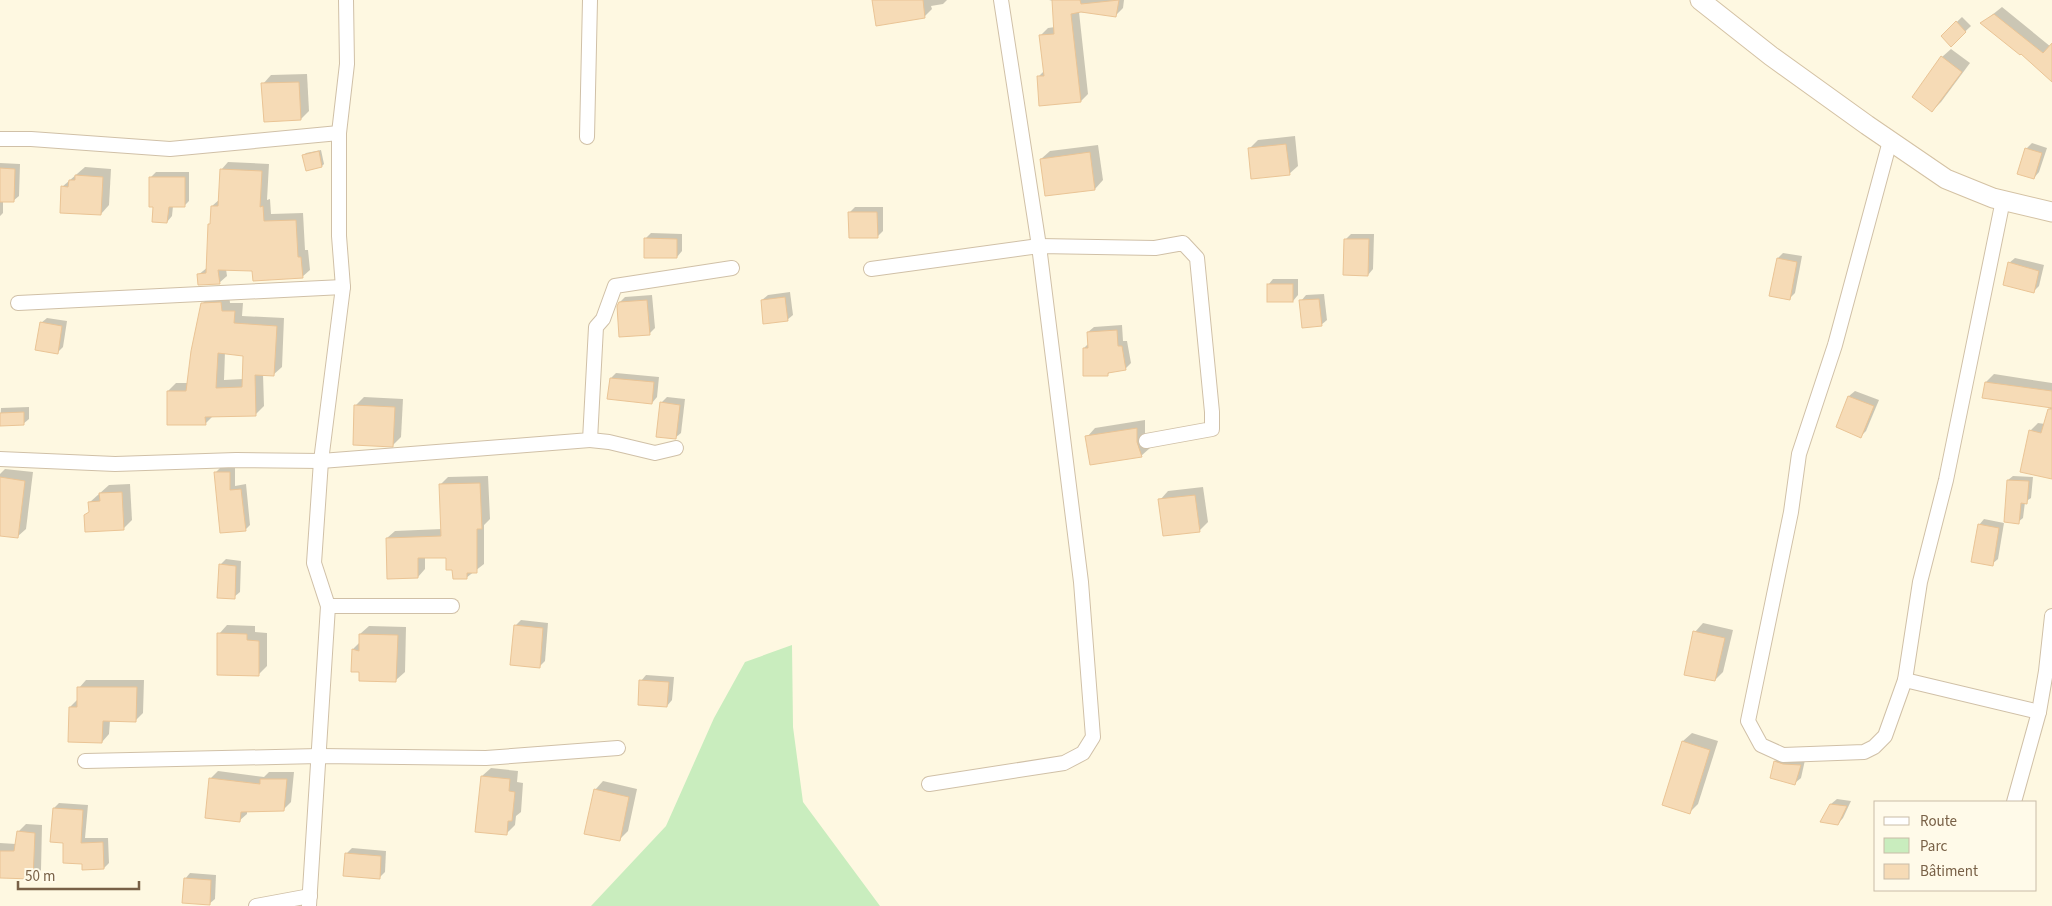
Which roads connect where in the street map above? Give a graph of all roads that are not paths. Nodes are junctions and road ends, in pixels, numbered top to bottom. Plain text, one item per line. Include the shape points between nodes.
1 (346, 0) edge
2 (590, 0) edge
3 (1001, 0) edge
4 (1700, 0) edge
5 (338, 133) junction
6 (587, 137) dead end
7 (0, 140) edge
8 (1890, 141) junction
9 (2003, 200) junction
10 (2052, 212) edge
11 (1039, 246) junction
12 (732, 268) dead end
13 (871, 269) dead end
14 (343, 287) junction
15 (18, 304) dead end
16 (590, 440) junction
17 (1146, 441) dead end
18 (676, 448) dead end
19 (0, 459) edge
20 (322, 460) junction
21 (328, 606) junction
22 (452, 606) dead end
23 (2052, 616) edge
24 (1905, 680) junction
25 (2039, 712) junction
26 (618, 748) dead end
27 (319, 756) junction
28 (86, 761) dead end
29 (929, 784) dead end
30 (2014, 801) edge
31 (310, 901) edge
32 (256, 906) edge

1 - 5 street via 347,64
2 - 6 street
3 - 11 street
4 - 8 street
5 - 7 street via 170,149 31,139
5 - 14 street
8 - 9 street via 1946,179
8 - 24 street via 1835,345 1799,454 1791,512 1748,721 1762,745 1783,755 1864,752 1884,736
9 - 10 street
9 - 24 street via 1946,480 1920,582
11 - 13 street
11 - 17 street via 1155,248 1183,243 1197,258 1212,429
11 - 29 street via 1081,582 1093,737 1083,753 1064,763
12 - 16 street via 615,286 603,320 596,327
14 - 15 street
14 - 20 street
16 - 18 street via 655,453
16 - 20 street
19 - 20 street via 115,464
20 - 21 street via 314,563
21 - 22 street
21 - 27 street
23 - 25 street
24 - 25 street
25 - 30 street
26 - 27 street via 486,758
27 - 28 street
27 - 31 street
31 - 32 street

